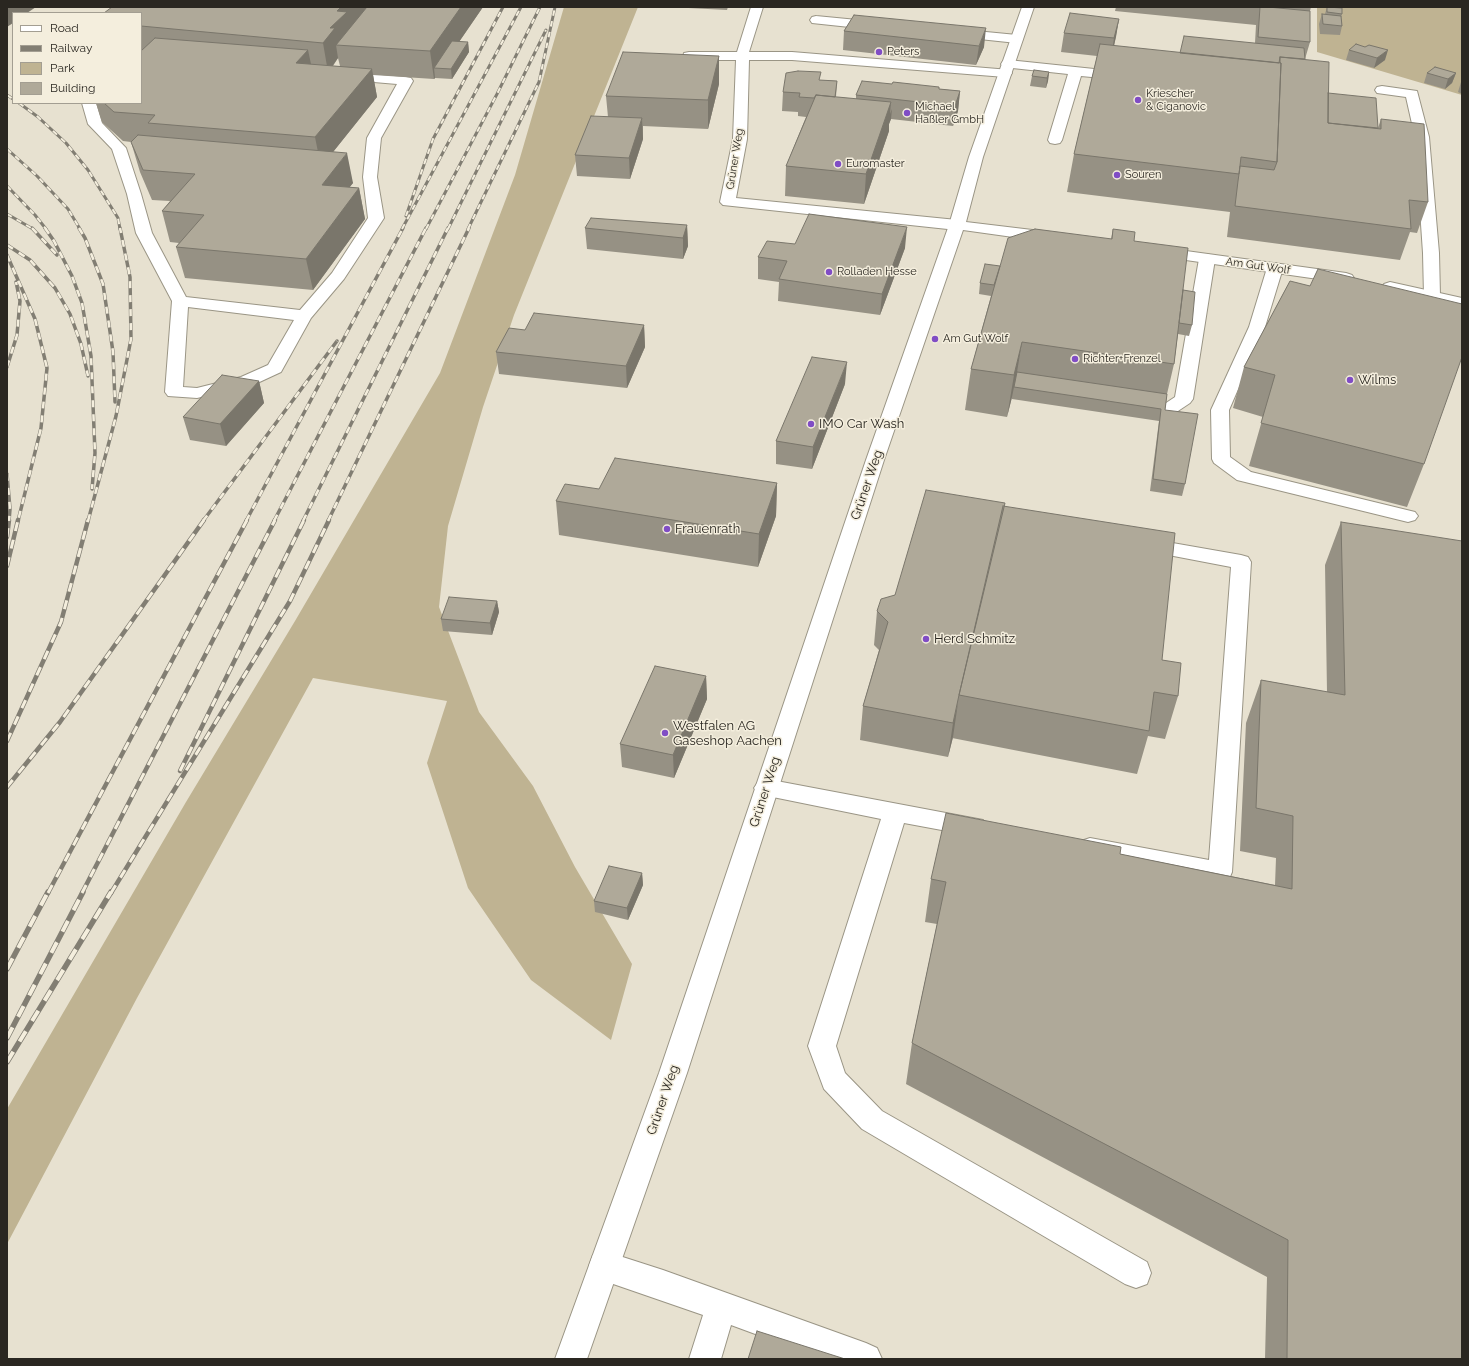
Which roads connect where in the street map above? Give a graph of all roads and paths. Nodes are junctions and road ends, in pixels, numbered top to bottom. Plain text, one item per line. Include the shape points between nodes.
1 (757, 7) edge
2 (1028, 7) edge
3 (816, 20) dead end
4 (893, 27) edge
5 (940, 32) edge
6 (1017, 39) junction
7 (681, 56) edge
8 (744, 56) junction
9 (1007, 68) junction
10 (1076, 71) junction
11 (329, 74) edge
12 (1139, 78) edge
13 (1382, 90) dead end
14 (89, 104) edge
15 (1055, 140) dead end
16 (122, 156) junction
17 (137, 158) edge
18 (355, 175) dead end
19 (370, 177) junction
20 (957, 225) junction
21 (1062, 239) edge
22 (1146, 251) edge
23 (1207, 259) junction
24 (1275, 268) junction
25 (1432, 296) junction
26 (180, 301) junction
27 (1462, 303) edge
28 (304, 316) junction
29 (1163, 413) edge
30 (1408, 516) dead end
31 (1126, 541) edge
32 (766, 788) junction
33 (895, 812) junction
34 (996, 831) edge
35 (1073, 845) edge
36 (604, 1266) junction
37 (1136, 1273) dead end
38 (721, 1306) junction
39 (571, 1359) edge
40 (705, 1359) edge
41 (866, 1359) edge

1 - 8 street, Grüner Weg via 743,51
2 - 6 street, Grüner Weg
3 - 4 street
5 - 6 street
6 - 9 street, Grüner Weg
7 - 8 street
8 - 9 street via 792,56
8 - 20 street, Grüner Weg via 740,139 728,202
9 - 10 street
9 - 20 street, Grüner Weg via 976,157
10 - 12 street
10 - 15 street
11 - 19 street via 406,81 374,138
13 - 25 street via 1412,94 1422,137
14 - 16 street via 95,124 119,148
16 - 17 street
16 - 26 street via 144,234
18 - 19 street
19 - 28 street via 376,218 338,276
20 - 21 street
20 - 32 street, Grüner Weg via 875,460
22 - 23 street, Am Gut Wolf
23 - 24 street, Am Gut Wolf
23 - 29 street via 1184,399
24 - 25 street, Am Gut Wolf
24 - 30 street via 1256,327 1220,410 1221,459 1244,476
25 - 27 street, Am Gut Wolf
26 - 28 street
26 - 28 street via 174,392 197,393 247,381 276,368
31 - 35 street via 1241,562 1220,872
32 - 33 street
32 - 36 street, Grüner Weg via 673,1073
33 - 34 street
33 - 37 street via 822,1046 834,1080 872,1120
36 - 38 street
36 - 39 street, Grüner Weg
38 - 40 street
38 - 41 street

